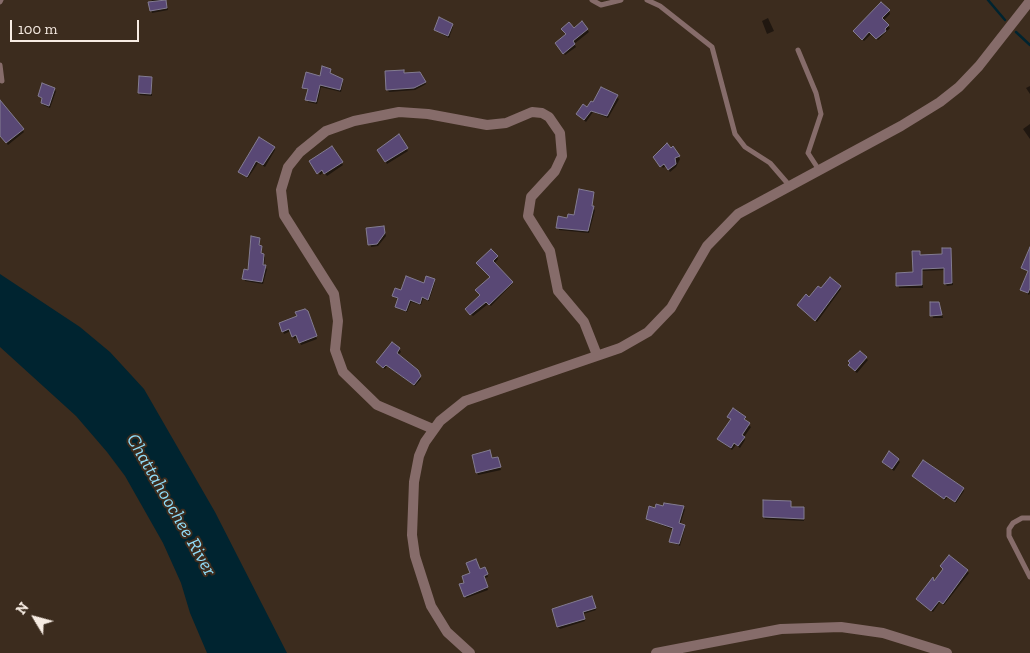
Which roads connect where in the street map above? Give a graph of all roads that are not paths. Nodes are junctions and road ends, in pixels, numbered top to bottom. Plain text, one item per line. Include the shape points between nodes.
1 (592, 0) edge
2 (621, 0) edge
3 (647, 0) edge
4 (1030, 2) edge
5 (798, 50) dead end
6 (0, 65) edge
7 (2, 81) dead end
8 (819, 170) junction
9 (789, 185) junction
10 (597, 355) junction
11 (433, 429) junction
12 (1030, 518) edge
13 (1030, 577) edge
14 (470, 653) edge
15 (656, 653) edge
16 (947, 653) edge

1 - 2 lane via 601,5
3 - 9 lane via 712,47 735,134 745,147 770,164
4 - 8 street via 959,86 901,126
5 - 8 lane via 821,114 808,153
6 - 7 lane
8 - 9 street
9 - 10 street via 749,207 719,231 706,246 661,320 633,341
10 - 11 street via 465,401
10 - 11 street via 584,322 558,291 550,251 528,216 531,197 555,171 562,156 560,133 549,116 532,112 506,123 487,126 428,114 399,112 354,121 326,131 300,152 288,167 280,190 284,215 334,294 338,321 335,350 343,372 377,405
11 - 14 street via 419,456 414,482 412,536 431,606 447,632
12 - 13 lane via 1013,523 1009,536
15 - 16 street via 781,629 841,627 883,634

